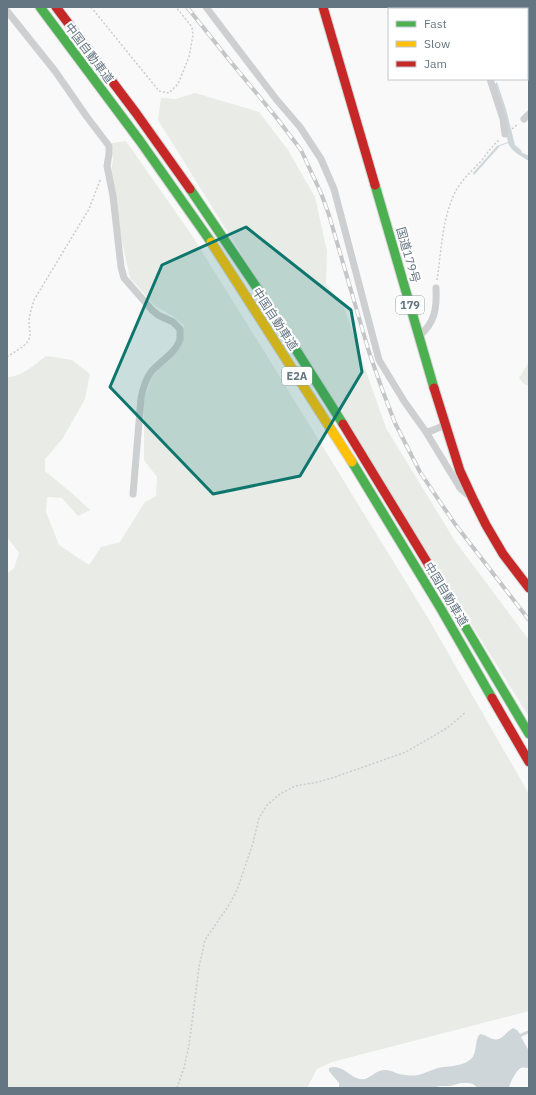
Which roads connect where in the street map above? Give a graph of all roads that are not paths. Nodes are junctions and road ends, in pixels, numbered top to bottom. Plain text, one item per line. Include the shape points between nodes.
1 (40, 7) edge
2 (56, 7) edge
3 (206, 7) edge
4 (323, 7) edge
5 (7, 11) edge
6 (490, 80) edge
7 (505, 134) road end
8 (436, 288) road end
9 (419, 336) junction
10 (445, 425) junction
11 (426, 432) junction
12 (133, 494) dead end
13 (473, 499) junction
14 (529, 588) edge
15 (529, 734) edge
16 (529, 762) edge

1 - 16 highway, 中国自動車道 / E2A via 140,141 256,311 364,481
2 - 15 highway, 中国自動車道 / E2A via 190,190 274,315 376,477
3 - 11 street via 300,127 321,159 334,189 379,360
4 - 9 highway, 国道179号 / 179
5 - 12 street via 55,71 109,146 107,166 124,278 152,310 180,329 180,340 176,346 144,382 140,398
6 - 7 street via 503,119
8 - 9 street via 433,319
9 - 10 highway, 国道179号 / 179
10 - 11 street
10 - 13 highway, 国道179号 / 179 via 460,471
11 - 13 street via 460,488
13 - 14 highway, 国道179号 / 179 via 504,554

